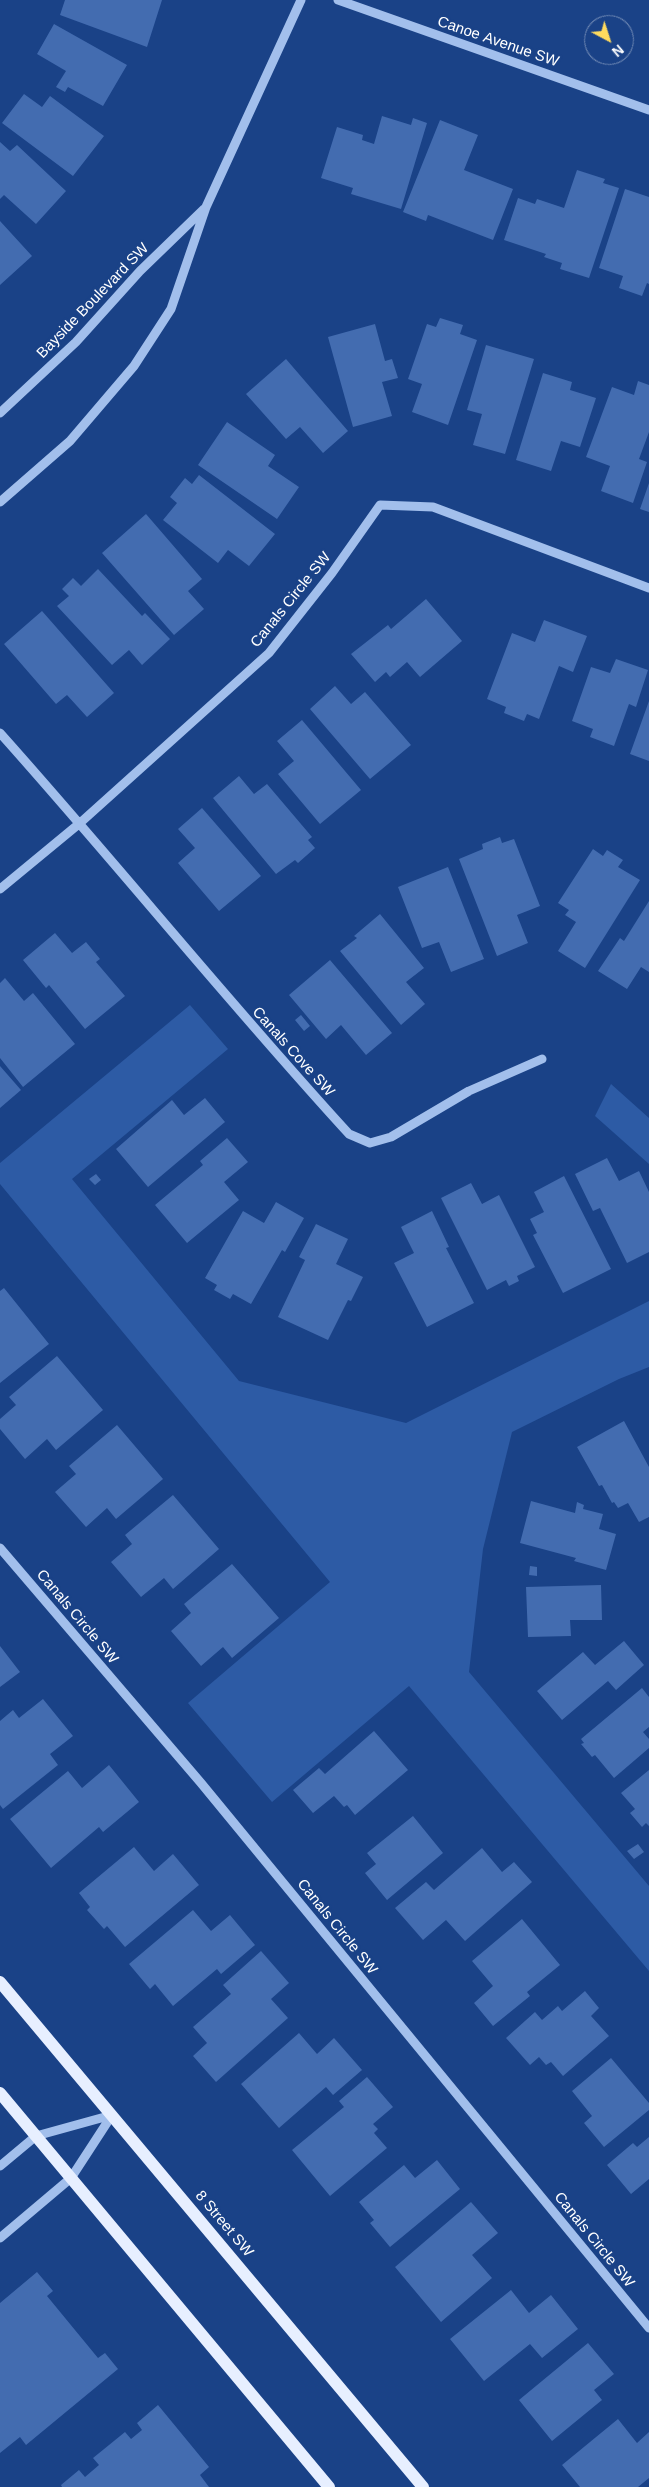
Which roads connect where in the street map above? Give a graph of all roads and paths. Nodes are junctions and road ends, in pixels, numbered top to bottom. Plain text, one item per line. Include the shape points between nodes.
1 (301, 0) edge
2 (338, 0) edge
3 (649, 110) edge
4 (206, 207) junction
5 (0, 413) edge
6 (0, 502) edge
7 (649, 588) edge
8 (0, 734) edge
9 (80, 823) junction
10 (0, 889) edge
11 (542, 1059) dead end
12 (0, 1548) edge
13 (0, 1982) edge
14 (0, 2093) edge
15 (112, 2115) junction
16 (36, 2136) junction
17 (0, 2166) edge
18 (71, 2178) junction
19 (0, 2238) edge
20 (649, 2328) edge
21 (329, 2487) edge
22 (423, 2487) edge

1 - 4 street, Bayside Boulevard SW
2 - 3 street, Canoe Avenue SW
4 - 5 street, Bayside Boulevard SW via 140,270 76,342
4 - 6 street, Bayside Boulevard SW via 172,309 134,366 70,441
7 - 9 street, Canals Circle SW via 434,507 380,505 269,653
8 - 9 street, Canals Cove SW
9 - 10 street, Canals Circle SW
9 - 11 street, Canals Cove SW via 223,994 349,1134 370,1143 391,1137 469,1091
12 - 20 street, Canals Circle SW via 201,1783
13 - 15 main road, 8 Street SW
14 - 16 main road
15 - 16 street
15 - 18 street
15 - 22 main road, 8 Street SW
16 - 17 street
16 - 18 main road
18 - 19 street
18 - 21 main road

